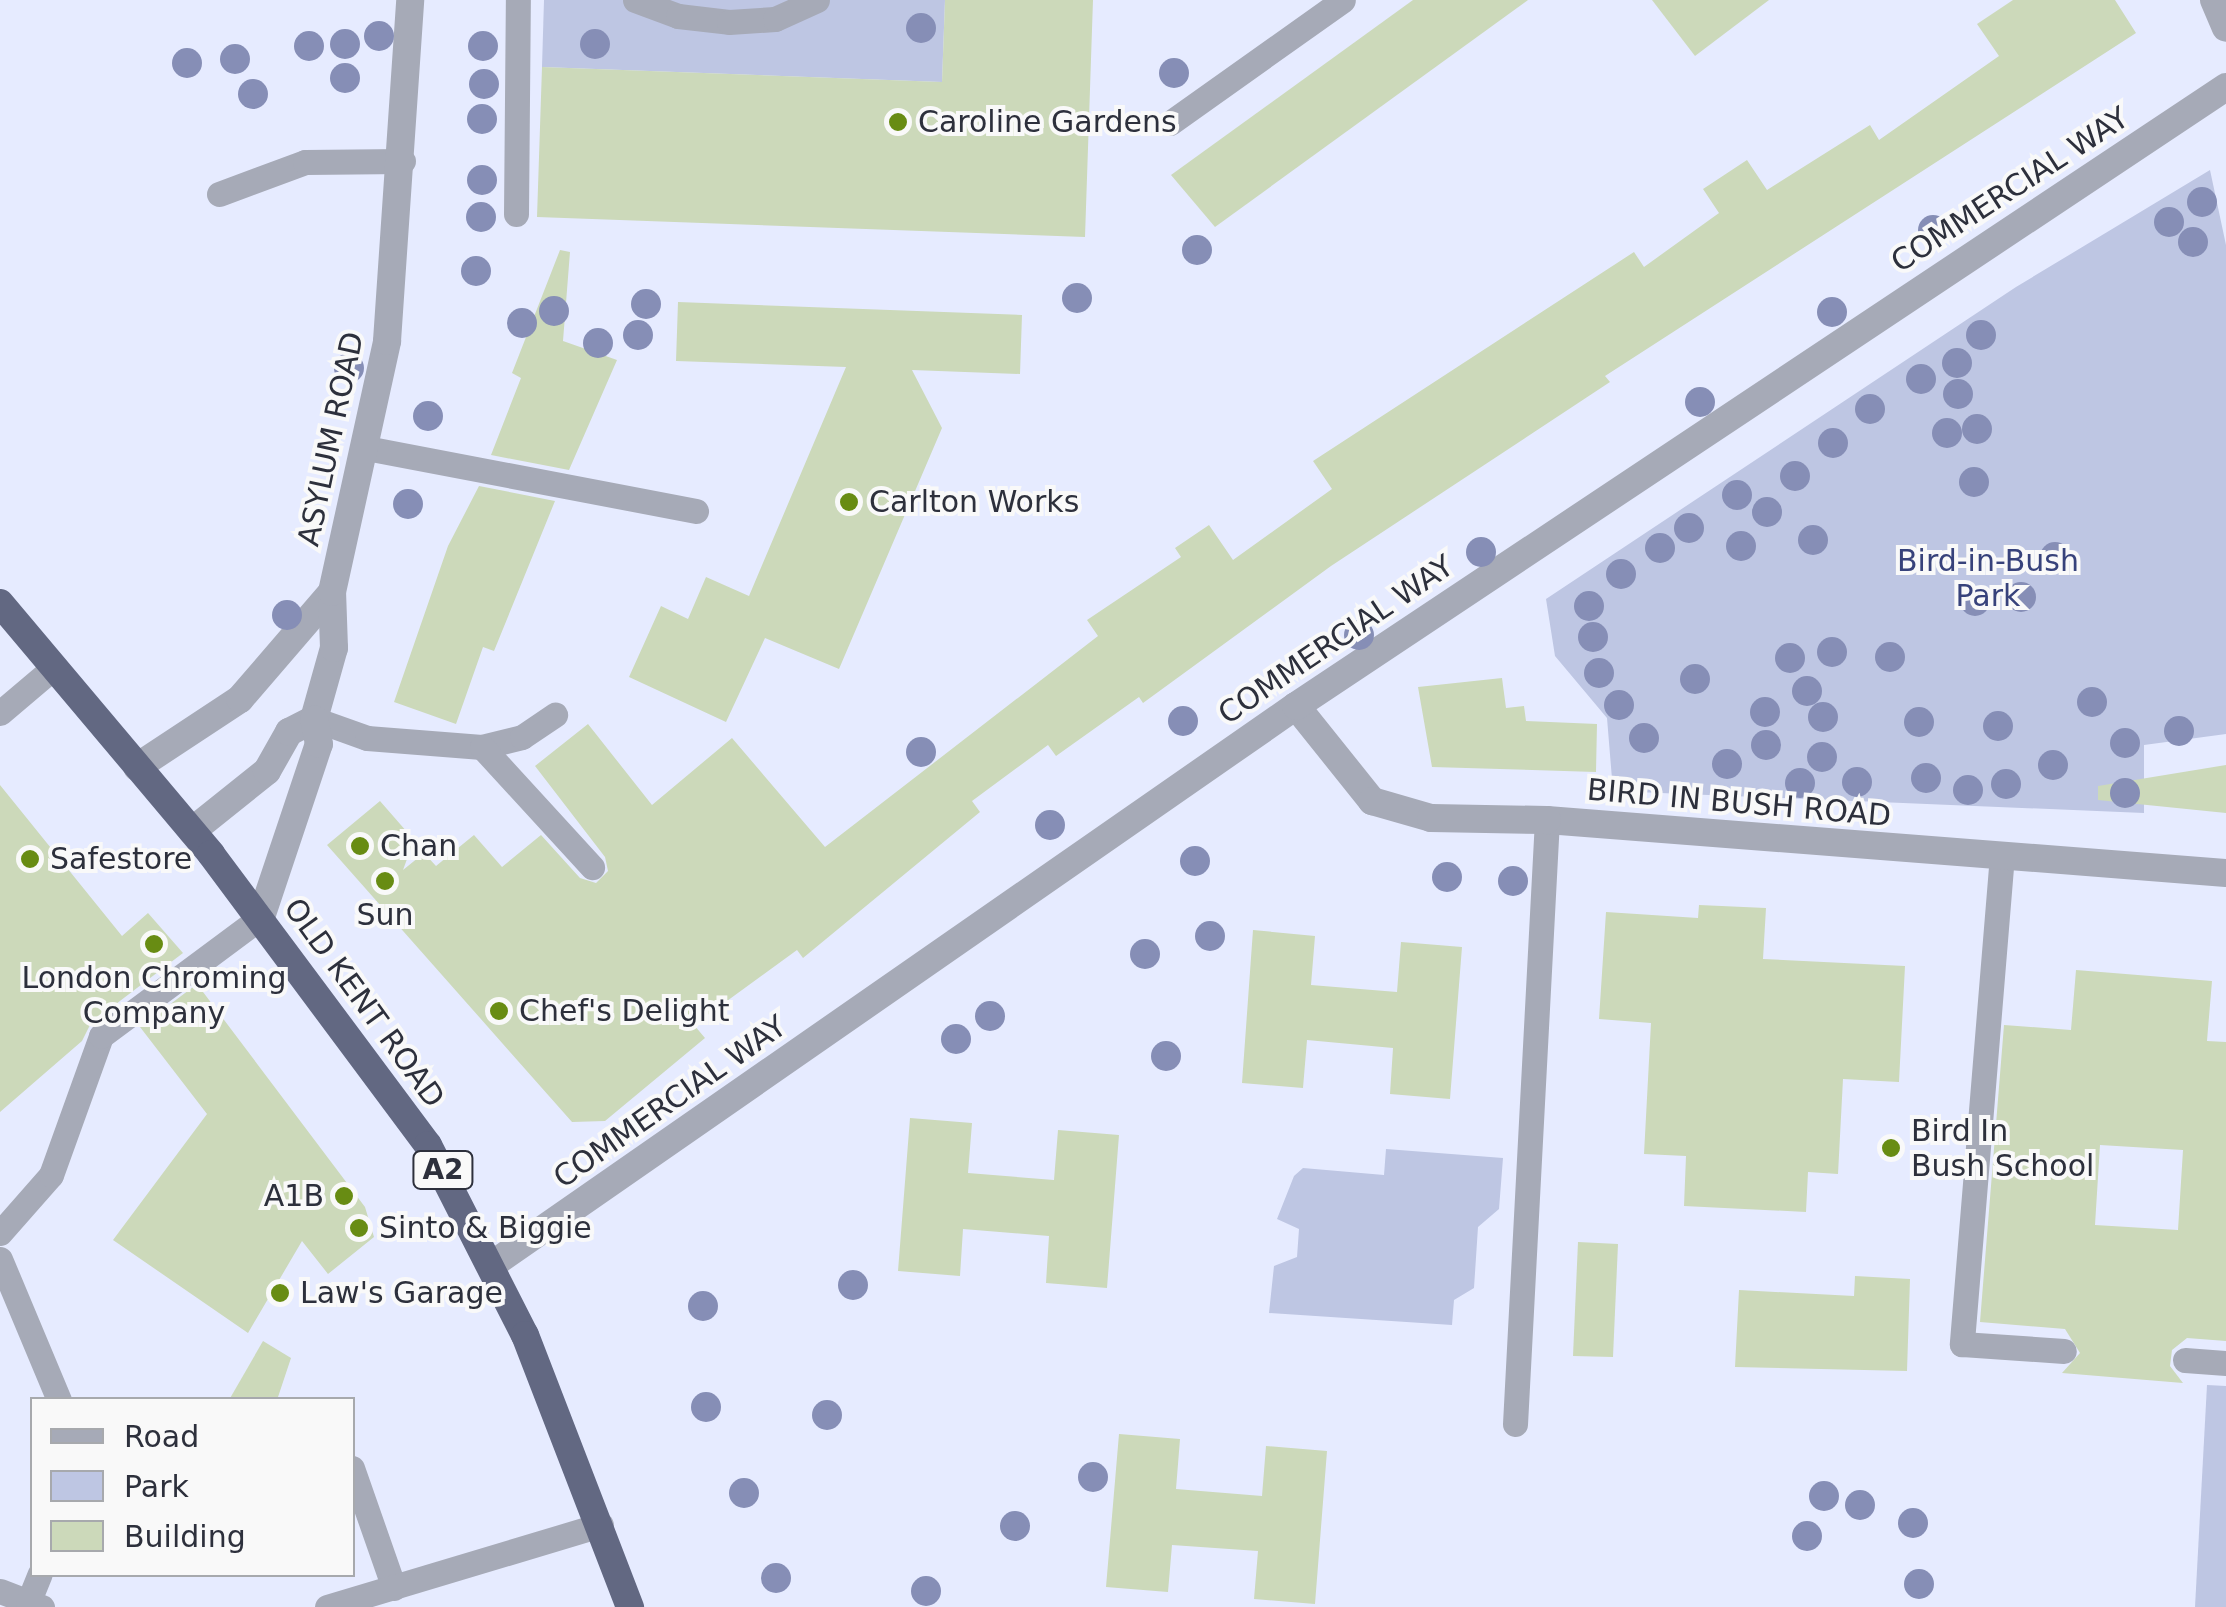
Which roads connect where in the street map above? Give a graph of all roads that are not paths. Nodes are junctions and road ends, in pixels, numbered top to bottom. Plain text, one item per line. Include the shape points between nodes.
1 (410, 0) edge
2 (518, 0) edge
3 (635, 0) edge
4 (817, 0) edge
5 (1343, 0) edge
6 (2214, 0) edge
7 (2226, 28) edge
8 (2226, 86) edge
9 (1170, 123) dead end
10 (403, 161) junction
11 (219, 194) dead end
12 (516, 214) dead end
13 (366, 448) junction
14 (696, 511) dead end
15 (332, 592) junction
16 (0, 603) edge
17 (53, 668) junction
18 (1296, 706) junction
19 (0, 714) edge
20 (555, 714) dead end
21 (314, 719) junction
22 (482, 747) junction
23 (138, 767) junction
24 (1546, 820) junction
25 (192, 831) junction
26 (2002, 855) junction
27 (592, 867) dead end
28 (2226, 873) edge
29 (261, 917) junction
30 (0, 1234) edge
31 (0, 1259) edge
32 (494, 1264) junction
33 (2064, 1351) dead end
34 (2185, 1360) dead end
35 (2226, 1362) edge
36 (58, 1397) edge
37 (1515, 1424) dead end
38 (355, 1477) edge
39 (601, 1525) junction
40 (40, 1577) edge
41 (394, 1588) junction
42 (0, 1590) edge
43 (35, 1605) edge
44 (327, 1607) edge
45 (630, 1607) edge

1 - 10 street, ASYLUM ROAD
2 - 12 lane
3 - 4 lane via 678,16 729,22 775,18
5 - 9 lane
6 - 7 street
8 - 18 street, COMMERCIAL WAY
10 - 11 lane via 305,162
10 - 13 street, ASYLUM ROAD via 387,340
13 - 14 lane
13 - 15 street, ASYLUM ROAD
15 - 21 street, ASYLUM ROAD via 334,648
15 - 23 street via 240,699
16 - 17 highway, OLD KENT ROAD / A2
17 - 19 lane
17 - 23 highway, OLD KENT ROAD / A2
18 - 24 street, BIRD IN BUSH ROAD via 1372,801 1431,818
18 - 32 street, COMMERCIAL WAY
20 - 22 lane via 522,737
21 - 22 lane via 367,738
21 - 25 street via 289,732 267,771
21 - 29 street, ASYLUM ROAD via 319,744
22 - 27 lane
23 - 25 highway, OLD KENT ROAD / A2
24 - 26 street, BIRD IN BUSH ROAD
24 - 37 lane
25 - 29 highway, OLD KENT ROAD / A2
26 - 28 street, BIRD IN BUSH ROAD
26 - 33 lane via 1962,1344
29 - 30 lane via 102,1036 50,1175
29 - 32 highway, OLD KENT ROAD / A2 via 428,1145
31 - 36 lane
32 - 39 highway, OLD KENT ROAD / A2
34 - 35 lane
38 - 41 lane
39 - 41 lane
39 - 45 highway, OLD KENT ROAD / A2
40 - 43 lane
41 - 44 lane
42 - 43 lane

